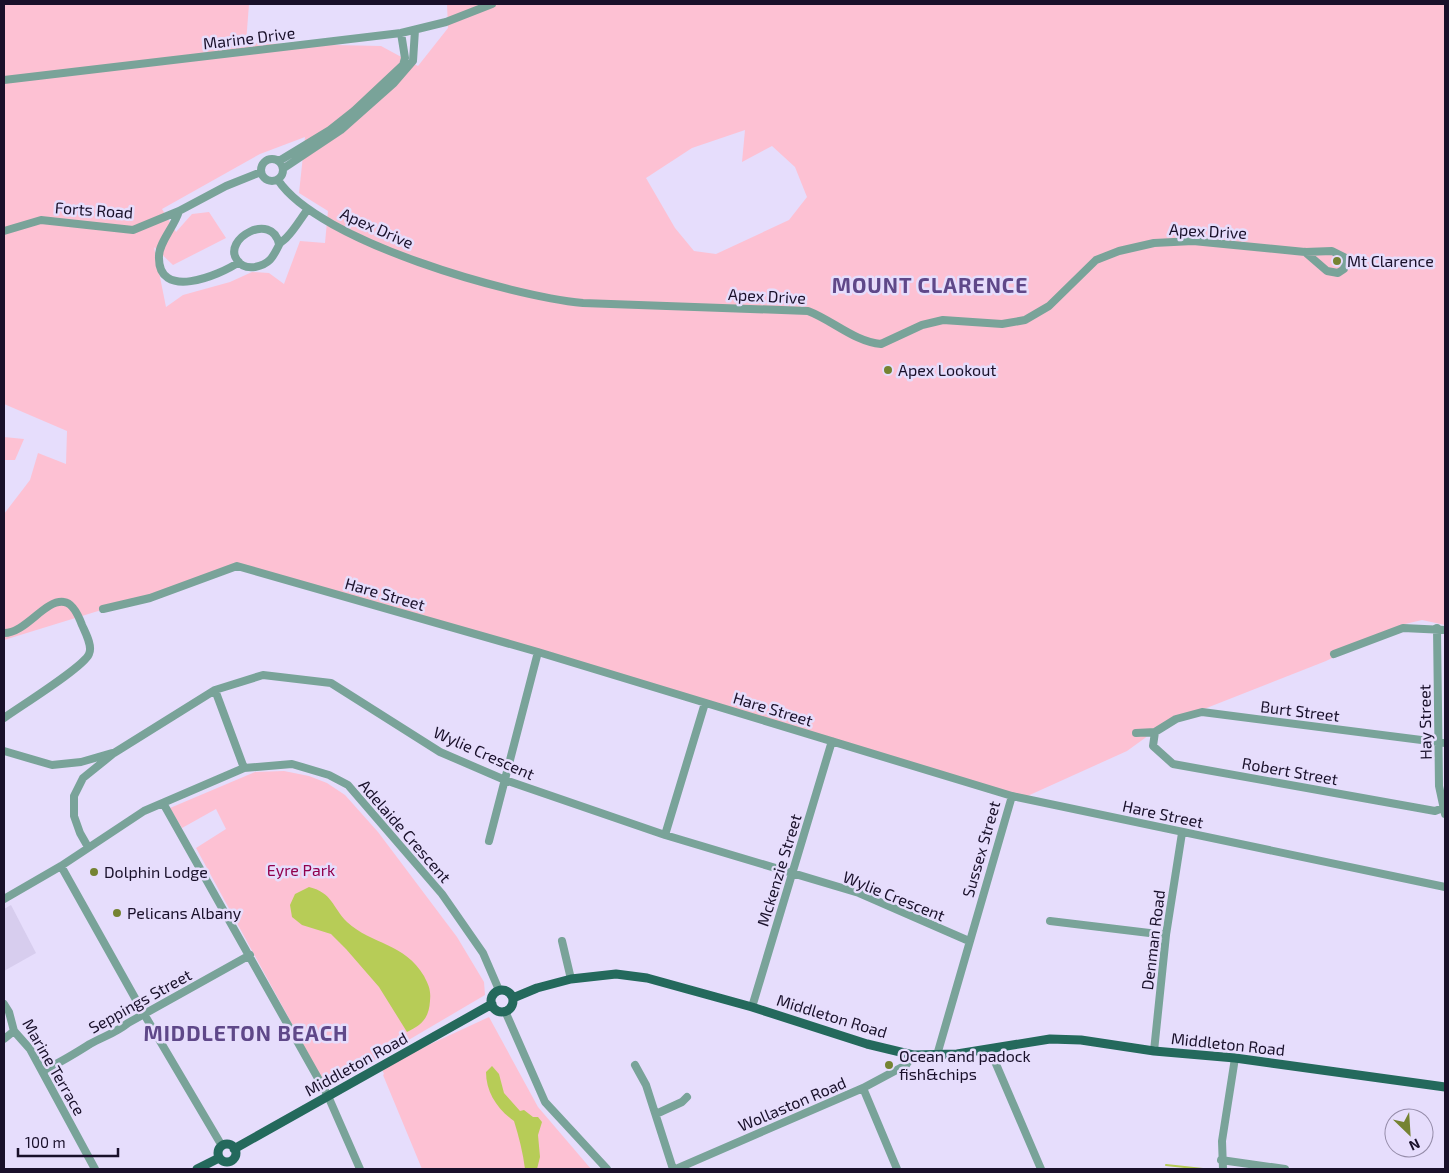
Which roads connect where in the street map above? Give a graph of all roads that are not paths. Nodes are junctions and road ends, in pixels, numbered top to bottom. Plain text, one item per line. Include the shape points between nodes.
1 (492, 4) edge
2 (414, 30) junction
3 (401, 33) junction
4 (4, 80) edge
5 (279, 161) junction
6 (284, 168) junction
7 (261, 172) junction
8 (278, 180) junction
9 (308, 209) junction
10 (179, 211) junction
11 (4, 230) edge
12 (279, 244) junction
13 (1305, 252) junction
14 (239, 262) junction
15 (103, 609) dead end
16 (1441, 629) edge
17 (4, 633) edge
18 (538, 652) junction
19 (1334, 654) dead end
20 (215, 690) junction
21 (705, 703) junction
22 (4, 718) edge
23 (1155, 732) junction
24 (1136, 733) dead end
25 (832, 741) junction
26 (1442, 743) edge
27 (4, 751) edge
28 (114, 753) junction
29 (244, 768) junction
30 (505, 780) junction
31 (1012, 796) junction
32 (163, 803) junction
33 (1444, 811) edge
34 (1182, 833) junction
35 (665, 835) junction
36 (489, 841) dead end
37 (88, 847) junction
38 (61, 866) junction
39 (792, 875) junction
40 (1445, 887) edge
41 (4, 899) edge
42 (1050, 921) dead end
43 (1166, 935) junction
44 (562, 941) dead end
45 (969, 941) junction
46 (250, 954) junction
47 (571, 979) junction
48 (499, 990) junction
49 (513, 998) junction
50 (4, 1004) edge
51 (492, 1004) junction
52 (752, 1007) junction
53 (505, 1011) junction
54 (144, 1014) junction
55 (14, 1031) junction
56 (4, 1039) edge
57 (990, 1050) junction
58 (1154, 1051) junction
59 (913, 1055) junction
60 (937, 1055) junction
61 (1235, 1058) junction
62 (635, 1065) dead end
63 (42, 1071) junction
64 (1445, 1087) edge
65 (863, 1088) junction
66 (328, 1096) junction
67 (687, 1097) dead end
68 (656, 1114) junction
69 (222, 1146) junction
70 (234, 1149) junction
71 (219, 1158) junction
72 (1222, 1160) junction
73 (232, 1165) edge
74 (95, 1169) edge
75 (197, 1169) edge
76 (360, 1169) edge
77 (607, 1169) edge
78 (674, 1169) edge
79 (897, 1169) edge
80 (1041, 1169) edge
81 (1223, 1169) edge
82 (1285, 1169) edge

1 - 2 street, Marine Drive via 446,22
2 - 3 street, Marine Drive
2 - 6 street via 412,61 394,83 341,130
3 - 4 street, Marine Drive
3 - 5 street via 403,65 343,119
5 - 6 street
5 - 7 street via 266,160
6 - 8 street
7 - 8 street via 268,180
7 - 10 street, Forts Road
8 - 9 street, Apex Drive
9 - 12 street
9 - 13 street, Apex Drive via 363,239 439,269 528,295 583,303 808,311 860,338 881,344 922,325 943,320 1002,324 1025,320 1048,306 1096,260 1154,243 1193,241
10 - 11 street, Forts Road via 133,230 41,220
10 - 14 street via 159,254 159,266 166,277 176,283 202,280
12 - 14 street via 277,252 263,265 248,267
12 - 14 street via 276,234 269,229 250,231 236,245
13 - 13 street, Apex Drive via 1338,252 1346,258 1344,269 1338,273 1328,271
15 - 18 street, Hare Street via 150,598 237,566
16 - 19 street via 1403,628
16 - 26 street, Hay Street
17 - 22 street via 26,625 59,602 66,602 73,607 80,621 90,650 89,656 77,667
18 - 21 street, Hare Street
18 - 30 street
20 - 28 street, Wylie Crescent
20 - 29 street
20 - 30 street, Wylie Crescent via 262,675 331,683 440,752
21 - 25 street, Hare Street
21 - 35 street
23 - 24 street
23 - 26 street, Burt Street via 1176,719 1202,712
23 - 33 street, Robert Street via 1153,746 1174,764
25 - 31 street, Hare Street
25 - 39 street, Mckenzie Street
26 - 33 street, Hay Street via 1439,786
27 - 28 street via 52,765 81,762
28 - 37 street, Wylie Crescent via 83,778 74,796 74,816
29 - 32 street, Adelaide Crescent
29 - 48 street, Adelaide Crescent via 292,764 329,775 348,785 442,894 482,953
30 - 35 street, Wylie Crescent
30 - 36 street
31 - 34 street, Hare Street
31 - 45 street, Sussex Street
32 - 37 street, Adelaide Crescent via 125,821
32 - 46 street
34 - 40 street, Hare Street
34 - 43 street, Denman Road
35 - 39 street, Wylie Crescent
37 - 38 street, Adelaide Crescent
38 - 41 street, Adelaide Crescent
38 - 54 street
39 - 45 street, Wylie Crescent via 858,893
39 - 52 street, Mckenzie Street
42 - 43 street
43 - 58 street, Denman Road
44 - 47 street
45 - 60 street, Sussex Street
46 - 54 street, Seppings Street
46 - 66 street
47 - 49 main road, Middleton Road
47 - 52 main road, Middleton Road via 616,974 647,978
48 - 49 main road via 508,991
48 - 51 main road via 492,996
49 - 53 main road via 512,1006
50 - 55 street, Marine Terrace
51 - 53 main road via 497,1010
51 - 66 main road, Middleton Road
52 - 59 main road, Middleton Road via 867,1044
53 - 77 street via 545,1102
54 - 63 street, Seppings Street via 113,1035
54 - 69 street
55 - 56 street
55 - 63 street, Marine Terrace via 30,1049
57 - 58 main road, Middleton Road via 1050,1039 1081,1040
57 - 60 main road, Middleton Road
57 - 80 street
58 - 61 main road, Middleton Road
59 - 60 main road, Middleton Road
59 - 65 street, Wollaston Road via 906,1066
61 - 64 main road, Middleton Road
61 - 72 street
62 - 68 street
63 - 74 street, Marine Terrace
65 - 78 street, Wollaston Road
65 - 79 street
66 - 70 main road, Middleton Road
66 - 76 street
67 - 68 street
68 - 78 street
69 - 70 main road via 229,1145
69 - 71 main road
70 - 73 main road
71 - 73 main road
71 - 75 main road
72 - 81 street
72 - 82 street

